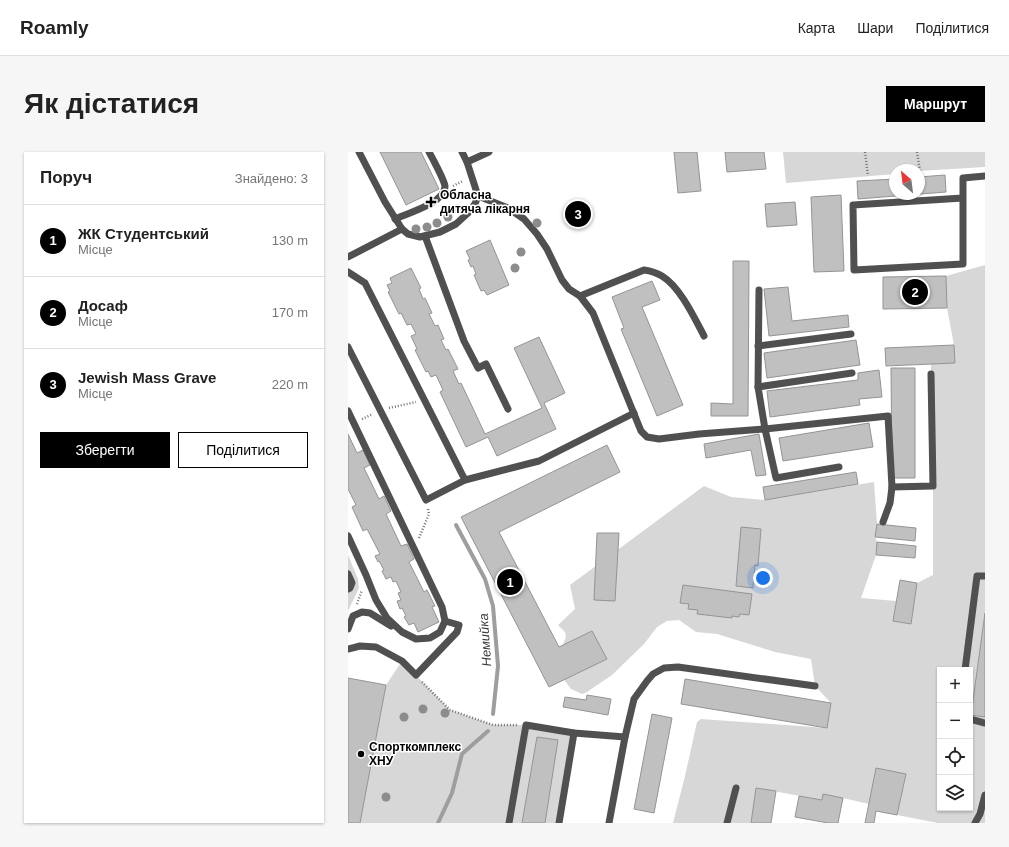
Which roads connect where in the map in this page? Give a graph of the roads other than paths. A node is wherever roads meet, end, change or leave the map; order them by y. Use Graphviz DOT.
graph roads {
  1 [pos="359,152"];
  2 [pos="430,152"];
  3 [pos="462,152"];
  4 [pos="489,152"];
  5 [pos="467,162"];
  6 [pos="985,176"];
  7 [pos="478,196"];
  8 [pos="963,198"];
  9 [pos="396,219"];
  10 [pos="402,229"];
  11 [pos="425,236"];
  12 [pos="348,257"];
  13 [pos="348,272"];
  14 [pos="759,290"];
  15 [pos="580,296"];
  16 [pos="851,334"];
  17 [pos="704,336"];
  18 [pos="758,346"];
  19 [pos="348,347"];
  20 [pos="852,373"];
  21 [pos="931,374"];
  22 [pos="758,387"];
  23 [pos="508,409"];
  24 [pos="348,410"];
  25 [pos="634,414"];
  26 [pos="765,429"];
  27 [pos="840,467"];
  28 [pos="465,480"];
  29 [pos="892,487"];
  30 [pos="883,522"];
  31 [pos="348,536"];
  32 [pos="348,574"];
  33 [pos="985,576"];
  34 [pos="348,589"];
  35 [pos="445,621"];
  36 [pos="348,629"];
  37 [pos="402,632"];
  38 [pos="348,648"];
  39 [pos="965,667"];
  40 [pos="815,686"];
  41 [pos="973,720"];
  42 [pos="985,723"];
  43 [pos="574,733"];
  44 [pos="625,737"];
  45 [pos="736,788"];
  46 [pos="985,795"];
  47 [pos="509,823"];
  48 [pos="558,823"];
  49 [pos="610,823"];
  50 [pos="727,823"];
  51 [pos="975,823"];
  1 -- 9 [label="lane"];
  2 -- 9 [label="lane"];
  3 -- 5 [label="lane"];
  4 -- 5 [label="lane"];
  5 -- 7 [label="lane"];
  6 -- 8 [label="lane"];
  7 -- 11 [label="lane"];
  7 -- 15 [label="lane"];
  8 -- 8 [label="lane"];
  9 -- 10 [label="lane"];
  10 -- 11 [label="lane"];
  10 -- 12 [label="lane"];
  11 -- 23 [label="lane"];
  13 -- 28 [label="lane"];
  14 -- 18 [label="lane"];
  15 -- 17 [label="lane"];
  15 -- 25 [label="lane"];
  16 -- 18 [label="lane"];
  18 -- 22 [label="lane"];
  19 -- 28 [label="lane"];
  20 -- 22 [label="lane"];
  21 -- 29 [label="lane"];
  22 -- 26 [label="lane"];
  24 -- 35 [label="lane"];
  25 -- 26 [label="lane"];
  25 -- 28 [label="lane"];
  26 -- 27 [label="lane"];
  26 -- 29 [label="lane"];
  29 -- 30 [label="lane"];
  31 -- 37 [label="lane"];
  32 -- 34 [label="lane"];
  33 -- 39 [label="lane"];
  35 -- 37 [label="lane"];
  35 -- 38 [label="lane"];
  36 -- 37 [label="lane"];
  40 -- 44 [label="lane"];
  41 -- 42 [label="lane"];
  43 -- 44 [label="lane"];
  43 -- 47 [label="lane"];
  43 -- 48 [label="lane"];
  44 -- 49 [label="lane"];
  45 -- 50 [label="lane"];
  46 -- 51 [label="lane"];
}
